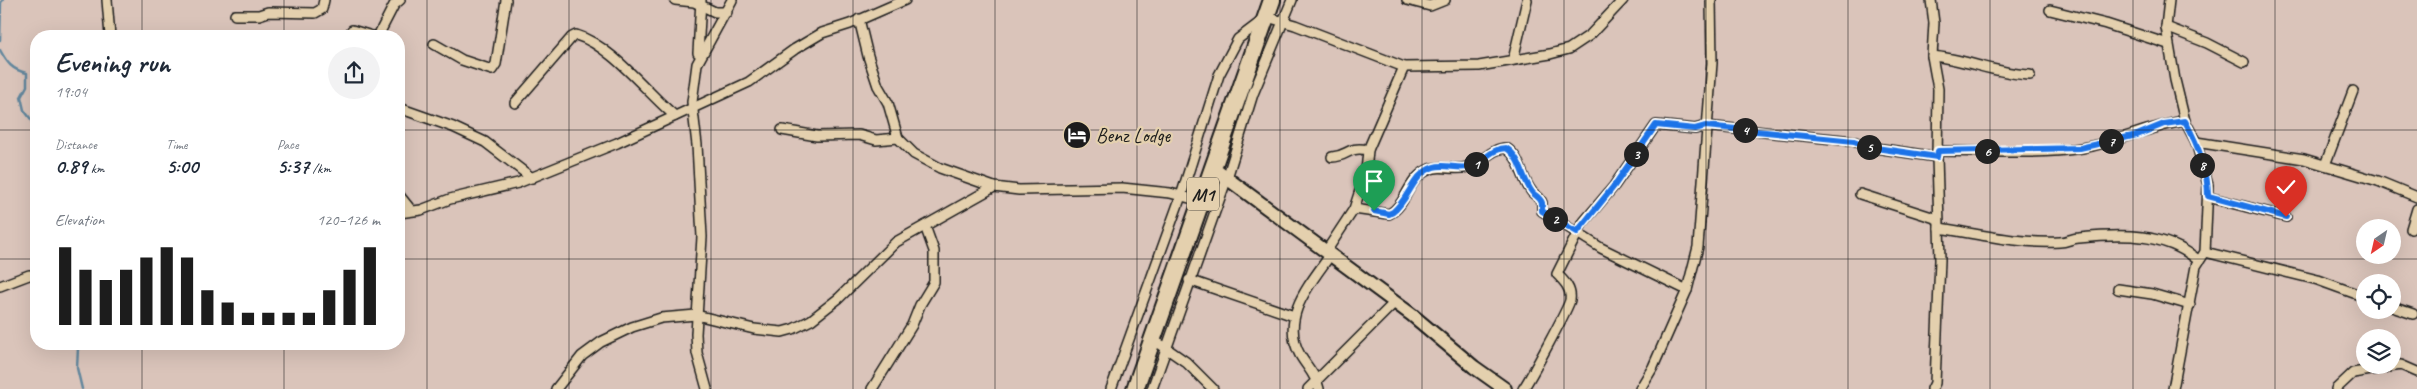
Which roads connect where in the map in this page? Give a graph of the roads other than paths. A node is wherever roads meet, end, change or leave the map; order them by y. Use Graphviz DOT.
graph roads {
  1 [pos="107,0"];
  2 [pos="324,0"];
  3 [pos="400,0"];
  4 [pos="506,0"];
  5 [pos="675,0"];
  6 [pos="732,0"];
  7 [pos="905,0"];
  8 [pos="1272,0"];
  9 [pos="1292,0"];
  10 [pos="1445,0"];
  11 [pos="1527,0"];
  12 [pos="1623,0"];
  13 [pos="1711,0"];
  14 [pos="1931,0"];
  15 [pos="2169,0"];
  16 [pos="1413,1"];
  17 [pos="702,2"];
  18 [pos="2050,10"];
  19 [pos="727,12"];
  20 [pos="235,16"];
  21 [pos="859,19"];
  22 [pos="1275,20"];
  23 [pos="2166,27"];
  24 [pos="110,30"];
  25 [pos="381,30"];
  26 [pos="434,44"];
  27 [pos="2168,44"];
  28 [pos="1932,56"];
  29 [pos="1513,60"];
  30 [pos="2244,62"];
  31 [pos="697,64"];
  32 [pos="1404,67"];
  33 [pos="2030,75"];
  34 [pos="2354,91"];
  35 [pos="515,102"];
  36 [pos="405,110"];
  37 [pos="692,110"];
  38 [pos="675,116"];
  39 [pos="2185,121"];
  40 [pos="1706,126"];
  41 [pos="782,130"];
  42 [pos="898,138"];
  43 [pos="2196,142"];
  44 [pos="1368,150"];
  45 [pos="1937,154"];
  46 [pos="1332,157"];
  47 [pos="2325,164"];
  48 [pos="1213,168"];
  49 [pos="532,178"];
  50 [pos="1227,178"];
  51 [pos="994,187"];
  52 [pos="1860,194"];
  53 [pos="1181,196"];
  54 [pos="2208,196"];
  55 [pos="2417,197"];
  56 [pos="1201,201"];
  57 [pos="405,202"];
  58 [pos="1354,209"];
  59 [pos="2417,209"];
  60 [pos="411,210"];
  61 [pos="405,212"];
  62 [pos="2286,217"];
  63 [pos="1938,224"];
  64 [pos="925,226"];
  65 [pos="2411,229"];
  66 [pos="1577,232"];
  67 [pos="1329,252"];
  68 [pos="2205,252"];
  69 [pos="2198,260"];
  70 [pos="30,275"];
  71 [pos="1190,280"];
  72 [pos="0,286"];
  73 [pos="2118,289"];
  74 [pos="1687,290"];
  75 [pos="2356,294"];
  76 [pos="1395,302"];
  77 [pos="2190,305"];
  78 [pos="2401,309"];
  79 [pos="2413,314"];
  80 [pos="696,315"];
  81 [pos="1294,316"];
  82 [pos="1159,343"];
  83 [pos="2417,372"];
  84 [pos="1318,385"];
  85 [pos="1141,387"];
  86 [pos="556,389"];
  87 [pos="707,389"];
  88 [pos="872,389"];
  89 [pos="1111,389"];
  90 [pos="1213,389"];
  91 [pos="1308,389"];
  92 [pos="1505,389"];
  93 [pos="1523,389"];
  94 [pos="1640,389"];
  95 [pos="1932,389"];
  96 [pos="2173,389"];
  97 [pos="2336,389"];
  1 -- 24 [label="street"];
  2 -- 20 [label="street"];
  3 -- 25 [label="street"];
  4 -- 26 [label="street"];
  5 -- 17 [label="street"];
  6 -- 19 [label="street"];
  7 -- 21 [label="street"];
  8 -- 22 [label="highway, M1"];
  9 -- 22 [label="street"];
  10 -- 16 [label="street"];
  11 -- 29 [label="street"];
  12 -- 29 [label="street"];
  13 -- 40 [label="street"];
  14 -- 28 [label="street"];
  15 -- 23 [label="street"];
  17 -- 19 [label="street"];
  17 -- 31 [label="street"];
  18 -- 27 [label="street"];
  19 -- 31 [label="street"];
  21 -- 37 [label="street"];
  21 -- 42 [label="street"];
  22 -- 32 [label="street"];
  22 -- 48 [label="highway, M1"];
  22 -- 50 [label="street"];
  22 -- 53 [label="street"];
  23 -- 27 [label="street"];
  23 -- 30 [label="street"];
  27 -- 39 [label="street"];
  28 -- 33 [label="street"];
  28 -- 45 [label="street"];
  29 -- 32 [label="street"];
  31 -- 37 [label="street"];
  32 -- 44 [label="street"];
  34 -- 47 [label="street"];
  35 -- 38 [label="street"];
  36 -- 49 [label="street"];
  37 -- 38 [label="street"];
  37 -- 80 [label="street"];
  38 -- 49 [label="street"];
  39 -- 43 [label="street"];
  39 -- 45 [label="street"];
  40 -- 45 [label="street"];
  40 -- 66 [label="street"];
  40 -- 74 [label="street"];
  41 -- 42 [label="street"];
  42 -- 51 [label="street"];
  43 -- 47 [label="street"];
  43 -- 54 [label="street"];
  44 -- 46 [label="street"];
  44 -- 58 [label="street"];
  45 -- 63 [label="street"];
  47 -- 55 [label="street"];
  48 -- 50 [label="street"];
  48 -- 56 [label="highway, M1"];
  49 -- 60 [label="street"];
  50 -- 67 [label="street"];
  50 -- 71 [label="street"];
  51 -- 53 [label="street"];
  51 -- 64 [label="street"];
  52 -- 63 [label="street"];
  53 -- 56 [label="street"];
  53 -- 89 [label="street"];
  54 -- 62 [label="street"];
  54 -- 68 [label="street"];
  56 -- 82 [label="highway, M1"];
  57 -- 60 [label="street"];
  58 -- 66 [label="street"];
  58 -- 67 [label="street"];
  59 -- 65 [label="street"];
  60 -- 61 [label="street"];
  63 -- 69 [label="street"];
  63 -- 95 [label="street"];
  64 -- 80 [label="street"];
  64 -- 88 [label="street"];
  66 -- 74 [label="street"];
  66 -- 93 [label="street"];
  67 -- 76 [label="street"];
  67 -- 81 [label="street"];
  68 -- 69 [label="street"];
  68 -- 75 [label="street"];
  69 -- 77 [label="street"];
  70 -- 72 [label="street"];
  71 -- 81 [label="street"];
  71 -- 82 [label="street"];
  73 -- 77 [label="street"];
  74 -- 94 [label="street"];
  76 -- 84 [label="street"];
  76 -- 92 [label="street"];
  77 -- 96 [label="street"];
  78 -- 79 [label="street"];
  80 -- 86 [label="street"];
  80 -- 87 [label="street"];
  81 -- 84 [label="street"];
  82 -- 85 [label="highway, M1"];
  82 -- 90 [label="street"];
  83 -- 97 [label="street"];
  84 -- 91 [label="street"];
}
